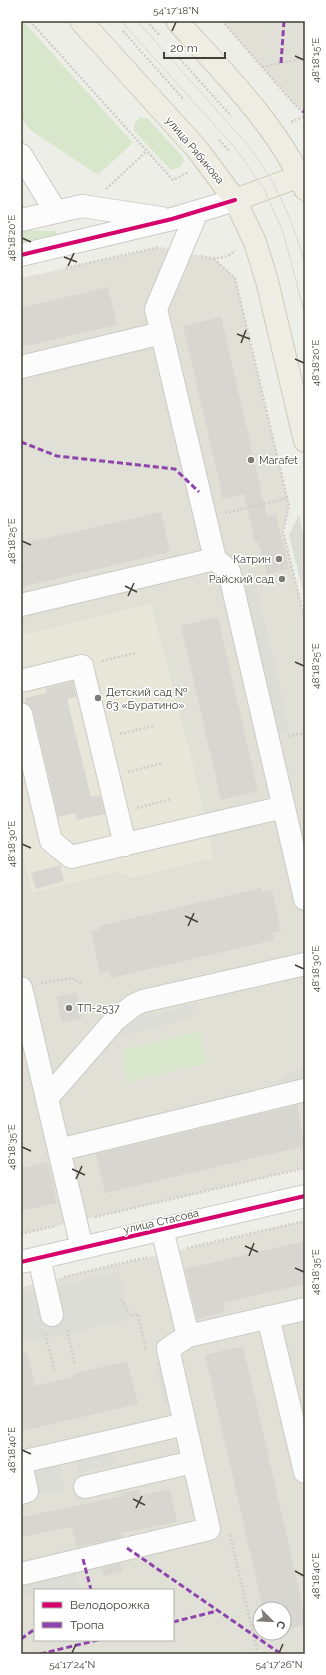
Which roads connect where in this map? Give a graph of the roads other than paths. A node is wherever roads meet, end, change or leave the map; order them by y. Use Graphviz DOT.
graph roads {
  1 [pos="81,21"];
  2 [pos="177,21"];
  3 [pos="21,156"];
  4 [pos="303,180"];
  5 [pos="235,200"];
  6 [pos="56,212"];
  7 [pos="197,212"];
  8 [pos="21,220"];
  9 [pos="172,220"];
  10 [pos="21,255"];
  11 [pos="162,333"];
  12 [pos="21,367"];
  13 [pos="305,441"];
  14 [pos="215,559"];
  15 [pos="21,605"];
  16 [pos="21,681"];
  17 [pos="21,714"];
  18 [pos="26,757"];
  19 [pos="284,807"];
  20 [pos="298,834"];
  21 [pos="125,845"];
  22 [pos="305,899"];
  23 [pos="305,964"];
  24 [pos="28,986"];
  25 [pos="305,1090"];
  26 [pos="47,1098"];
  27 [pos="59,1150"];
  28 [pos="305,1196"];
  29 [pos="162,1229"];
  30 [pos="82,1248"];
  31 [pos="30,1260"];
  32 [pos="305,1309"];
  33 [pos="268,1317"];
  34 [pos="54,1324"];
  35 [pos="188,1336"];
  36 [pos="185,1424"];
  37 [pos="21,1462"];
  38 [pos="193,1462"];
  39 [pos="21,1466"];
  40 [pos="305,1472"];
  41 [pos="85,1487"];
  42 [pos="21,1493"];
  43 [pos="21,1574"];
  1 -- 5 [label="main road, улица Рябикова"];
  2 -- 4 [label="main road"];
  3 -- 6 [label="street"];
  4 -- 5 [label="main road"];
  5 -- 7 [label="street"];
  5 -- 13 [label="main road, улица Рябикова"];
  6 -- 8 [label="street"];
  6 -- 9 [label="street"];
  7 -- 9 [label="street"];
  7 -- 11 [label="street"];
  9 -- 10 [label="street"];
  11 -- 12 [label="street"];
  11 -- 14 [label="street"];
  14 -- 15 [label="street"];
  14 -- 19 [label="street"];
  16 -- 21 [label="street"];
  17 -- 18 [label="street"];
  18 -- 21 [label="street"];
  19 -- 20 [label="street"];
  19 -- 21 [label="street"];
  20 -- 22 [label="street"];
  23 -- 26 [label="street"];
  24 -- 26 [label="street"];
  25 -- 27 [label="street"];
  26 -- 27 [label="street"];
  27 -- 30 [label="street"];
  28 -- 29 [label="street, улица Стасова"];
  29 -- 30 [label="street, улица Стасова"];
  29 -- 35 [label="street"];
  30 -- 31 [label="street, улица Стасова"];
  31 -- 34 [label="street"];
  32 -- 33 [label="street"];
  33 -- 35 [label="street"];
  33 -- 40 [label="street"];
  35 -- 36 [label="street"];
  36 -- 37 [label="street"];
  36 -- 38 [label="street"];
  38 -- 41 [label="street"];
  38 -- 43 [label="street"];
  39 -- 42 [label="street"];
}
